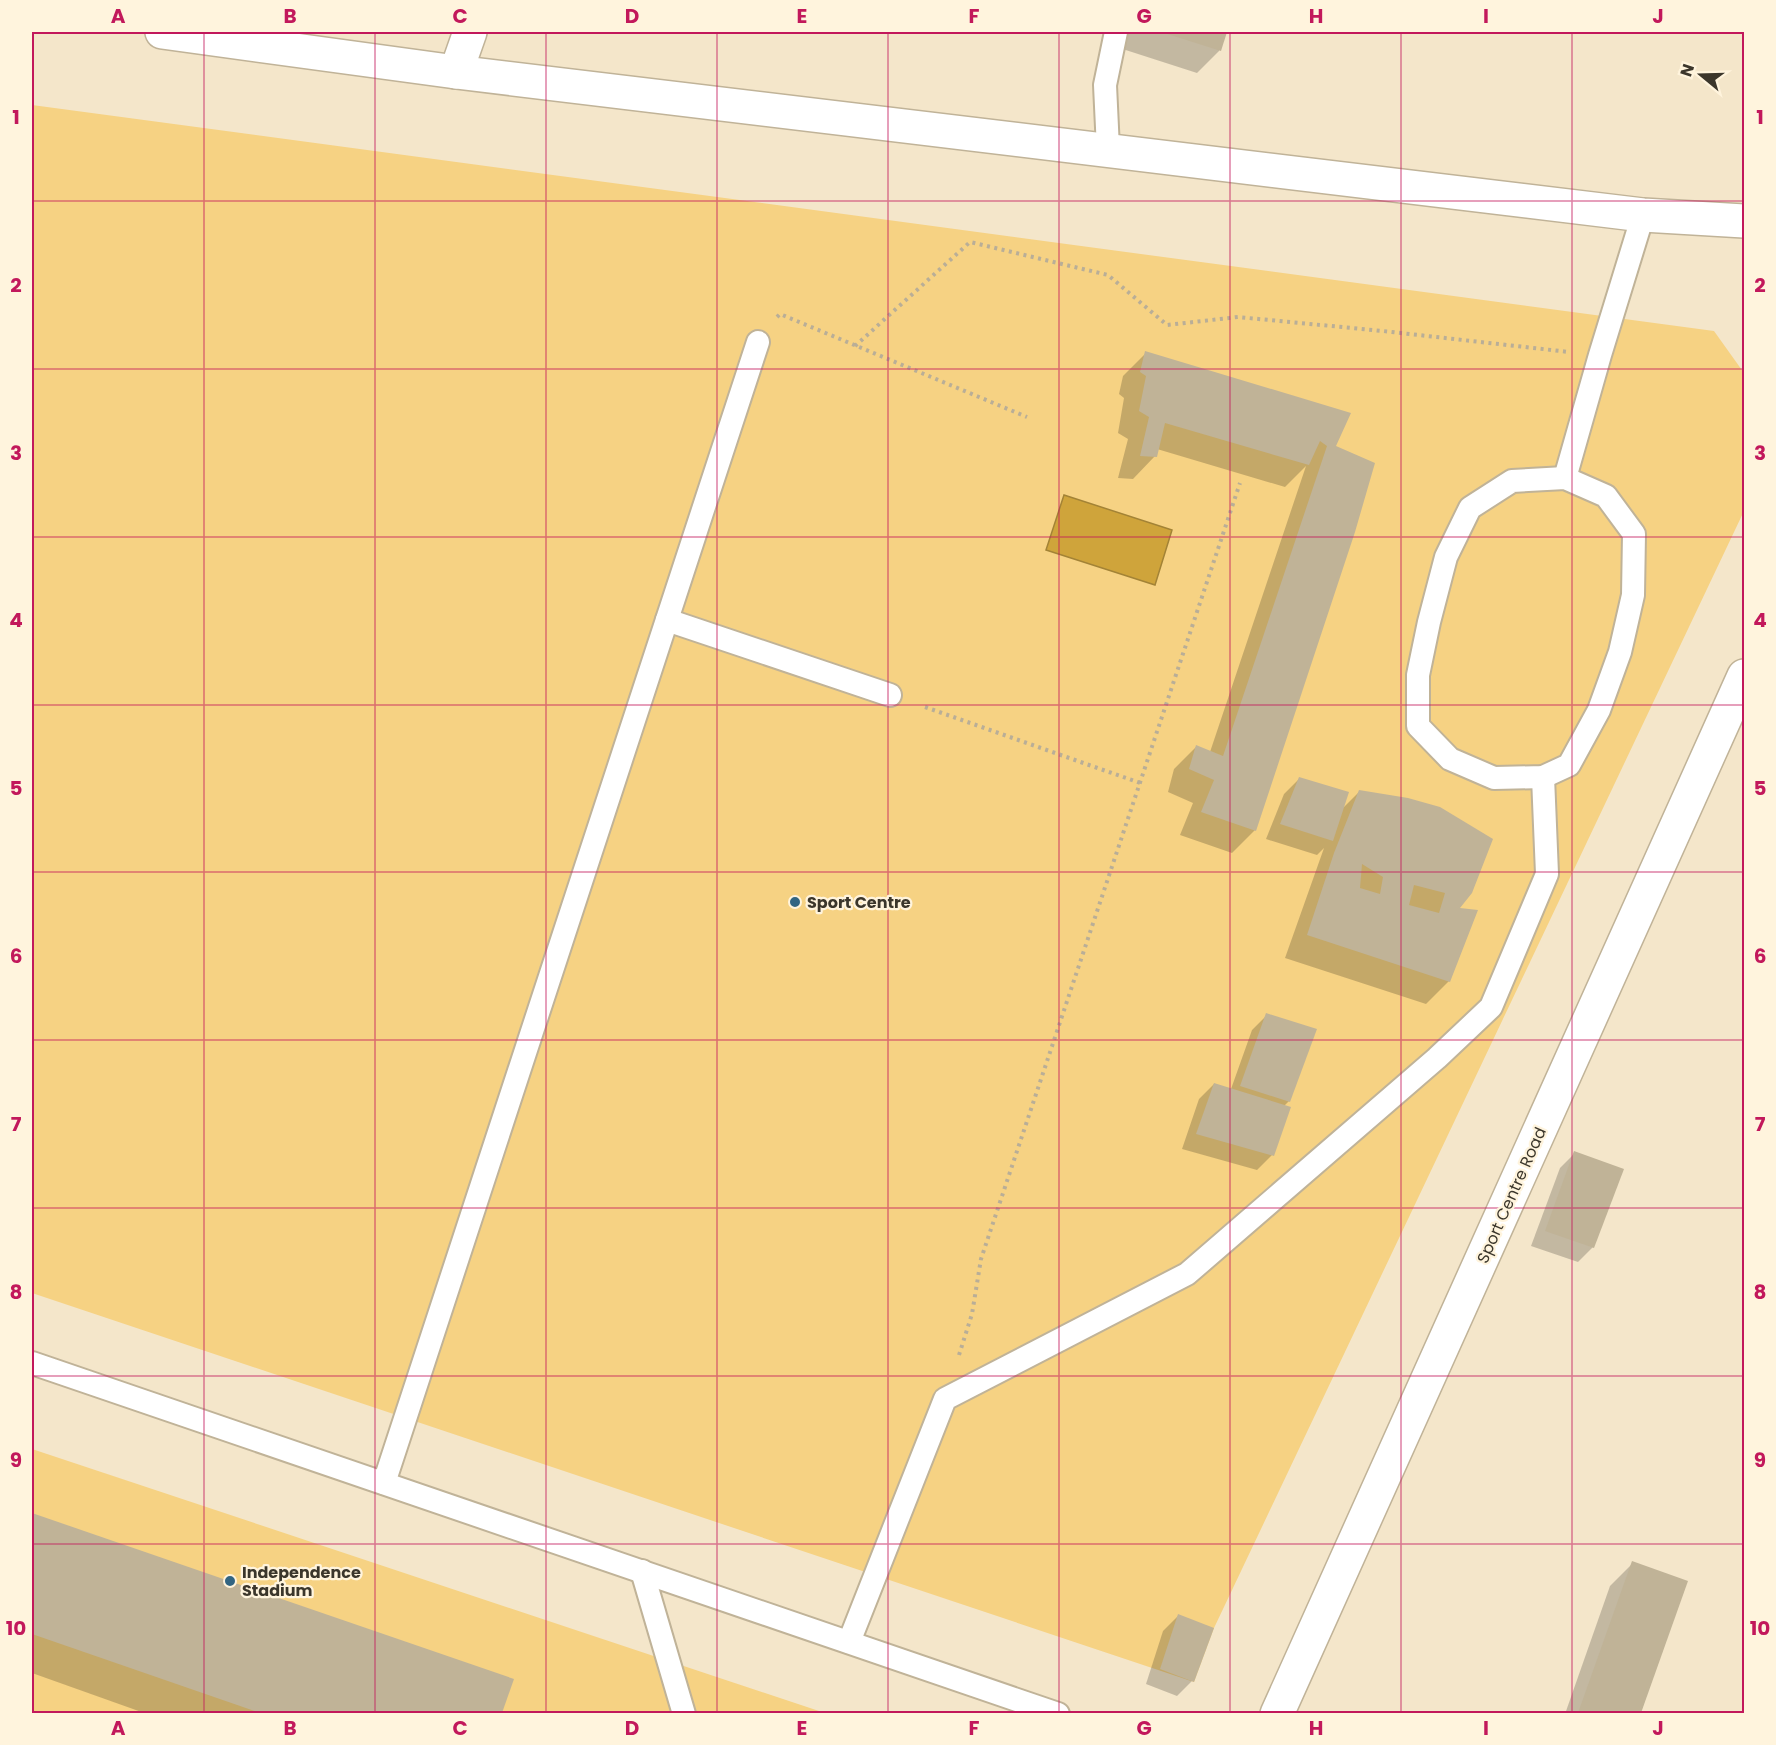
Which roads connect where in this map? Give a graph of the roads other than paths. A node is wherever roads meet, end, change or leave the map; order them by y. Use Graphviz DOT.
graph roads {
  1 [pos="162,32"];
  2 [pos="470,32"];
  3 [pos="1116,32"];
  4 [pos="456,72"];
  5 [pos="1108,149"];
  6 [pos="1643,215"];
  7 [pos="1744,221"];
  8 [pos="758,342"];
  9 [pos="1565,478"];
  10 [pos="667,620"];
  11 [pos="1744,676"];
  12 [pos="890,695"];
  13 [pos="1542,777"];
  14 [pos="32,1362"];
  15 [pos="384,1483"];
  16 [pos="642,1571"];
  17 [pos="849,1642"];
  18 [pos="684,1713"];
  19 [pos="1058,1713"];
  20 [pos="1277,1713"];
  1 -- 4 [label="street"];
  2 -- 4 [label="street"];
  3 -- 5 [label="lane"];
  4 -- 5 [label="street"];
  5 -- 6 [label="street"];
  6 -- 7 [label="street"];
  6 -- 9 [label="lane"];
  8 -- 10 [label="lane"];
  9 -- 13 [label="lane"];
  9 -- 13 [label="lane"];
  10 -- 12 [label="lane"];
  10 -- 15 [label="lane"];
  11 -- 20 [label="street, Sport Centre Road"];
  13 -- 17 [label="lane"];
  14 -- 15 [label="lane"];
  15 -- 16 [label="lane"];
  16 -- 17 [label="lane"];
  16 -- 18 [label="lane"];
  17 -- 19 [label="lane"];
}
